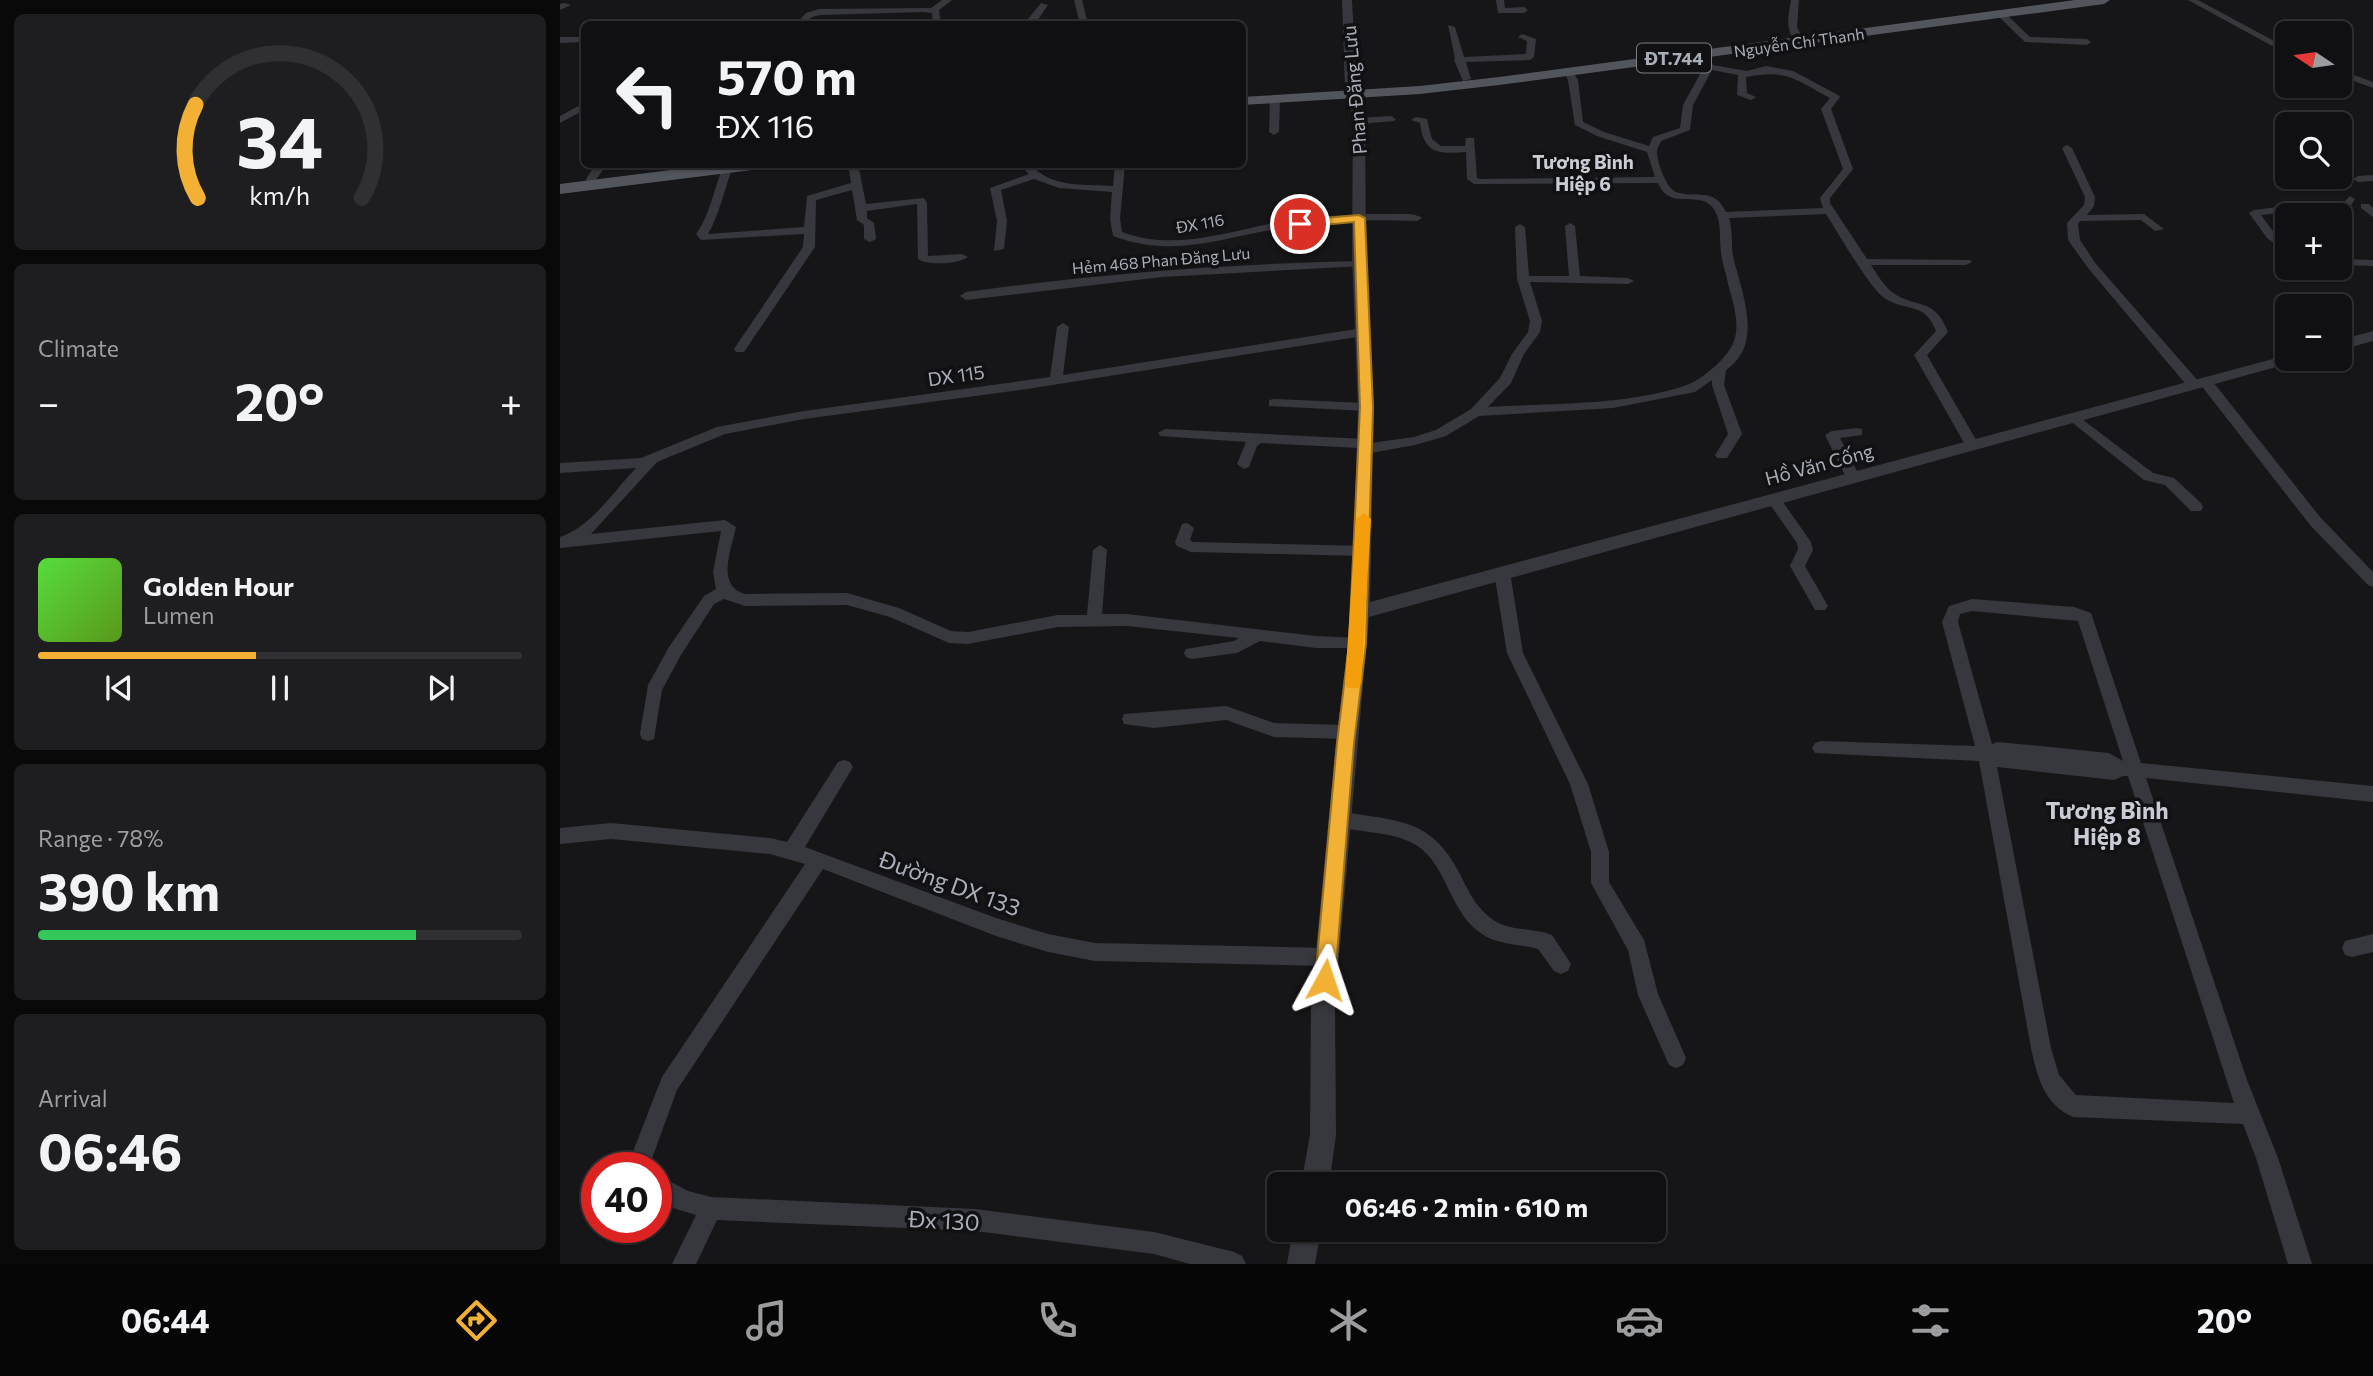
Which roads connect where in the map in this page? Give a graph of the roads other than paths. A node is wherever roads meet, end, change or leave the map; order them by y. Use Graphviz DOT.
graph roads {
  1 [pos="864,0"];
  2 [pos="948,0"];
  3 [pos="1078,0"];
  4 [pos="1347,0"];
  5 [pos="1500,0"];
  6 [pos="1795,0"];
  7 [pos="2064,0"];
  8 [pos="2105,0"];
  9 [pos="2192,0"];
  10 [pos="1044,5"];
  11 [pos="933,10"];
  12 [pos="1524,10"];
  13 [pos="859,11"];
  14 [pos="2001,14"];
  15 [pos="803,21"];
  16 [pos="937,21"];
  17 [pos="1032,21"];
  18 [pos="1083,21"];
  19 [pos="1451,27"];
  20 [pos="1522,37"];
  21 [pos="1797,39"];
  22 [pos="560,40"];
  23 [pos="581,40"];
  24 [pos="2087,42"];
  25 [pos="2275,45"];
  26 [pos="1458,60"];
  27 [pos="1706,60"];
  28 [pos="1567,69"];
  29 [pos="1743,74"];
  30 [pos="2352,77"];
  31 [pos="1465,79"];
  32 [pos="2373,85"];
  33 [pos="1353,91"];
  34 [pos="1246,93"];
  35 [pos="1751,97"];
  36 [pos="1275,98"];
  37 [pos="1246,101"];
  38 [pos="581,108"];
  39 [pos="1391,119"];
  40 [pos="560,120"];
  41 [pos="1416,120"];
  42 [pos="1359,121"];
  43 [pos="1274,132"];
  44 [pos="2067,148"];
  45 [pos="1652,150"];
  46 [pos="599,168"];
  47 [pos="684,168"];
  48 [pos="734,168"];
  49 [pos="854,168"];
  50 [pos="1120,168"];
  51 [pos="727,169"];
  52 [pos="1033,170"];
  53 [pos="2373,177"];
  54 [pos="2358,179"];
  55 [pos="1660,180"];
  56 [pos="560,182"];
  57 [pos="588,183"];
  58 [pos="857,185"];
  59 [pos="560,189"];
  60 [pos="1117,189"];
  61 [pos="2350,199"];
  62 [pos="2348,203"];
  63 [pos="861,207"];
  64 [pos="2275,210"];
  65 [pos="1829,211"];
  66 [pos="1722,215"];
  67 [pos="1359,218"];
  68 [pos="1417,218"];
  69 [pos="2076,218"];
  70 [pos="1570,226"];
  71 [pos="1520,227"];
  72 [pos="2160,229"];
  73 [pos="811,230"];
  74 [pos="870,239"];
  75 [pos="2275,240"];
  76 [pos="998,249"];
  77 [pos="962,257"];
  78 [pos="1866,262"];
  79 [pos="1966,262"];
  80 [pos="2352,262"];
  81 [pos="2373,263"];
  82 [pos="1359,264"];
  83 [pos="1523,279"];
  84 [pos="1575,279"];
  85 [pos="1628,281"];
  86 [pos="965,296"];
  87 [pos="1063,327"];
  88 [pos="1363,332"];
  89 [pos="2373,336"];
  90 [pos="2352,342"];
  91 [pos="740,349"];
  92 [pos="2275,363"];
  93 [pos="1720,369"];
  94 [pos="1056,380"];
  95 [pos="2199,383"];
  96 [pos="1274,403"];
  97 [pos="1366,407"];
  98 [pos="1476,412"];
  99 [pos="2074,417"];
  100 [pos="1857,432"];
  101 [pos="1165,433"];
  102 [pos="1257,439"];
  103 [pos="1972,445"];
  104 [pos="1365,447"];
  105 [pos="1722,455"];
  106 [pos="656,457"];
  107 [pos="1244,464"];
  108 [pos="560,468"];
  109 [pos="1853,477"];
  110 [pos="1773,499"];
  111 [pos="2196,507"];
  112 [pos="1187,528"];
  113 [pos="566,542"];
  114 [pos="1100,550"];
  115 [pos="1363,551"];
  116 [pos="1502,572"];
  117 [pos="2373,581"];
  118 [pos="726,591"];
  119 [pos="1820,606"];
  120 [pos="1360,612"];
  121 [pos="1094,621"];
  122 [pos="1258,634"];
  123 [pos="1357,644"];
  124 [pos="1192,653"];
  125 [pos="1130,719"];
  126 [pos="1347,732"];
  127 [pos="648,734"];
  128 [pos="1821,748"];
  129 [pos="1989,755"];
  130 [pos="844,766"];
  131 [pos="2127,769"];
  132 [pos="2373,794"];
  133 [pos="1339,819"];
  134 [pos="560,836"];
  135 [pos="792,851"];
  136 [pos="819,859"];
  137 [pos="2373,943"];
  138 [pos="2352,948"];
  139 [pos="1327,957"];
  140 [pos="1561,964"];
  141 [pos="1676,1058"];
  142 [pos="2250,1114"];
  143 [pos="644,1152"];
  144 [pos="1317,1172"];
  145 [pos="672,1194"];
  146 [pos="711,1208"];
  147 [pos="1305,1242"];
  148 [pos="684,1264"];
  149 [pos="1234,1264"];
  150 [pos="1301,1264"];
  151 [pos="2300,1264"];
  1 -- 13 [label="street"];
  2 -- 11 [label="street"];
  3 -- 18 [label="street"];
  4 -- 33 [label="street, Phan Đăng Lưu"];
  5 -- 12 [label="street"];
  6 -- 21 [label="street"];
  7 -- 21 [label="main road, Nguyễn Chí Thanh / ĐT.744"];
  8 -- 14 [label="main road, Nguyễn Chí Thanh / ĐT.744"];
  9 -- 25 [label="street"];
  10 -- 17 [label="street"];
  11 -- 13 [label="street"];
  11 -- 16 [label="street"];
  13 -- 15 [label="street"];
  14 -- 21 [label="main road, Nguyễn Chí Thanh / ĐT.744"];
  14 -- 24 [label="street"];
  19 -- 26 [label="street"];
  20 -- 26 [label="street"];
  21 -- 27 [label="main road, Nguyễn Chí Thanh / ĐT.744"];
  21 -- 28 [label="main road, Nguyễn Chí Thanh / ĐT.744"];
  22 -- 23 [label="street"];
  26 -- 31 [label="street"];
  27 -- 28 [label="main road, Nguyễn Chí Thanh / ĐT.744"];
  27 -- 29 [label="street"];
  27 -- 45 [label="street"];
  28 -- 31 [label="main road, Nguyễn Chí Thanh / ĐT.744"];
  28 -- 33 [label="main road, Nguyễn Chí Thanh / ĐT.744"];
  28 -- 45 [label="street"];
  29 -- 35 [label="street"];
  29 -- 65 [label="street"];
  30 -- 32 [label="street"];
  31 -- 33 [label="main road, Nguyễn Chí Thanh / ĐT.744"];
  33 -- 34 [label="main road, Nguyễn Chí Thanh / ĐT.744"];
  33 -- 36 [label="main road, Nguyễn Chí Thanh / ĐT.744"];
  33 -- 42 [label="street, Phan Đăng Lưu"];
  36 -- 37 [label="main road, Nguyễn Chí Thanh / ĐT.744"];
  36 -- 43 [label="street"];
  38 -- 40 [label="street"];
  39 -- 42 [label="street"];
  41 -- 55 [label="street"];
  42 -- 67 [label="street, Phan Đăng Lưu"];
  44 -- 69 [label="street"];
  45 -- 55 [label="street"];
  46 -- 57 [label="street"];
  47 -- 57 [label="main road"];
  48 -- 51 [label="main road"];
  49 -- 58 [label="street"];
  50 -- 60 [label="street, ĐX 116"];
  51 -- 57 [label="main road"];
  51 -- 73 [label="street"];
  52 -- 60 [label="street"];
  52 -- 76 [label="street"];
  53 -- 54 [label="street"];
  55 -- 66 [label="street"];
  56 -- 57 [label="main road"];
  57 -- 59 [label="main road"];
  58 -- 63 [label="street"];
  58 -- 73 [label="street"];
  60 -- 67 [label="street, ĐX 116"];
  61 -- 62 [label="street"];
  63 -- 74 [label="street"];
  63 -- 77 [label="street"];
  64 -- 75 [label="street"];
  65 -- 66 [label="street"];
  65 -- 78 [label="street"];
  66 -- 93 [label="street"];
  67 -- 68 [label="street"];
  67 -- 82 [label="street, Phan Đăng Lưu"];
  69 -- 72 [label="street"];
  69 -- 95 [label="street"];
  70 -- 84 [label="street"];
  71 -- 83 [label="street"];
  73 -- 91 [label="street"];
  78 -- 79 [label="street"];
  78 -- 103 [label="street"];
  80 -- 81 [label="street"];
  82 -- 86 [label="street, Hẻm 468 Phan Đăng Lưu"];
  82 -- 88 [label="street, Phan Đăng Lưu"];
  83 -- 84 [label="street"];
  83 -- 98 [label="street"];
  84 -- 85 [label="street"];
  87 -- 94 [label="street"];
  88 -- 94 [label="street, DX 115"];
  88 -- 97 [label="street, Phan Đăng Lưu"];
  89 -- 90 [label="street"];
  92 -- 95 [label="street, Hồ Văn Cống"];
  93 -- 98 [label="street"];
  93 -- 105 [label="street"];
  94 -- 106 [label="street, DX 115"];
  95 -- 99 [label="street, Hồ Văn Cống"];
  95 -- 117 [label="street"];
  96 -- 97 [label="street"];
  97 -- 104 [label="street, Phan Đăng Lưu"];
  98 -- 104 [label="street"];
  99 -- 103 [label="street, Hồ Văn Cống"];
  99 -- 111 [label="street"];
  100 -- 109 [label="street"];
  101 -- 102 [label="street"];
  102 -- 104 [label="street"];
  102 -- 107 [label="street"];
  103 -- 109 [label="street, Hồ Văn Cống"];
  104 -- 115 [label="street, Phan Đăng Lưu"];
  106 -- 108 [label="street, DX 115"];
  106 -- 113 [label="street"];
  109 -- 110 [label="street, Hồ Văn Cống"];
  110 -- 116 [label="street, Hồ Văn Cống"];
  110 -- 119 [label="street"];
  112 -- 115 [label="street"];
  113 -- 118 [label="street"];
  114 -- 121 [label="street"];
  115 -- 120 [label="street, Phan Đăng Lưu"];
  116 -- 120 [label="street, Hồ Văn Cống"];
  116 -- 141 [label="street"];
  118 -- 121 [label="street"];
  118 -- 127 [label="street"];
  120 -- 123 [label="street, Phan Đăng Lưu"];
  121 -- 122 [label="street"];
  122 -- 123 [label="street"];
  122 -- 124 [label="street"];
  123 -- 126 [label="street, Phan Đăng Lưu"];
  125 -- 126 [label="street"];
  126 -- 133 [label="street, Phan Đăng Lưu"];
  128 -- 129 [label="street"];
  129 -- 131 [label="street"];
  129 -- 131 [label="street"];
  129 -- 142 [label="street"];
  130 -- 135 [label="street"];
  131 -- 132 [label="street"];
  131 -- 142 [label="street"];
  133 -- 139 [label="street, Phan Đăng Lưu"];
  133 -- 140 [label="street"];
  134 -- 135 [label="street, Đường DX 133"];
  135 -- 136 [label="street, Đường DX 133"];
  136 -- 139 [label="street, Đường DX 133"];
  136 -- 143 [label="street"];
  137 -- 138 [label="street"];
  139 -- 144 [label="street, Phan Đăng Lưu"];
  142 -- 151 [label="street"];
  145 -- 146 [label="street, Đx 130"];
  146 -- 148 [label="street"];
  146 -- 149 [label="street, Đx 130"];
  147 -- 150 [label="street"];
}
